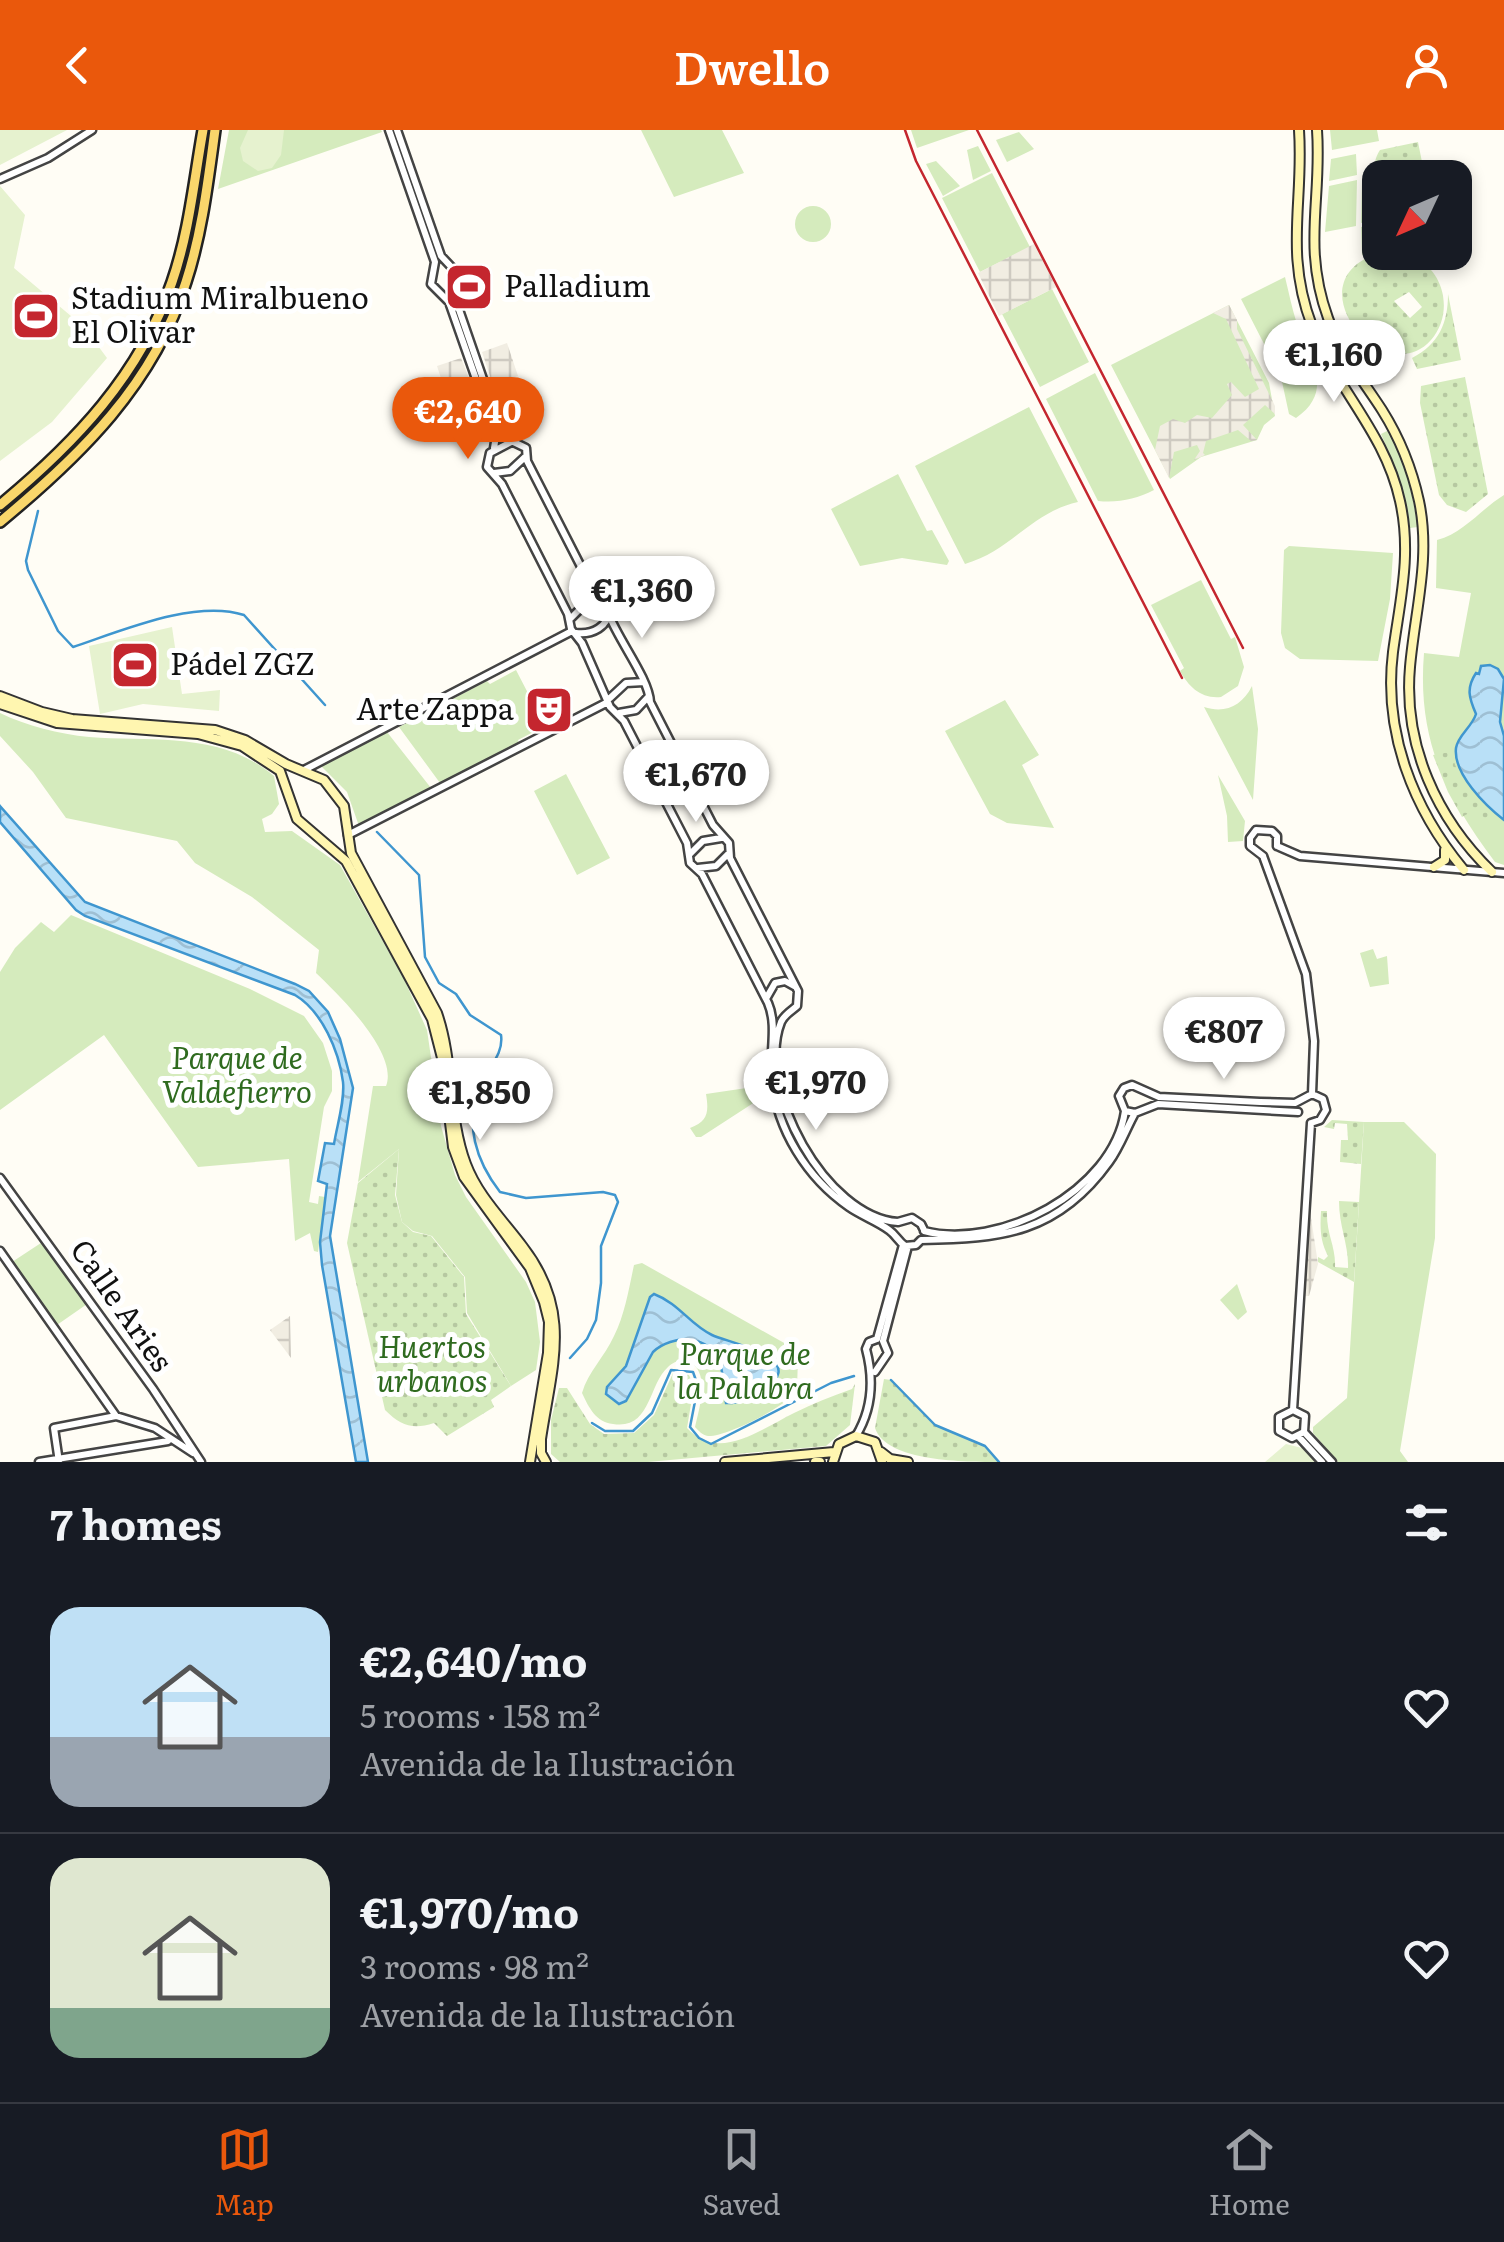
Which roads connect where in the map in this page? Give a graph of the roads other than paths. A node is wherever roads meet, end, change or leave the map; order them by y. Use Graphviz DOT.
graph roads {
  1 [pos="92,130"];
  2 [pos="201,130"];
  3 [pos="393,130"];
  4 [pos="1298,130"];
  5 [pos="1317,130"];
  6 [pos="216,134"];
  7 [pos="0,179"];
  8 [pos="446,264"];
  9 [pos="434,269"];
  10 [pos="455,289"];
  11 [pos="443,293"];
  12 [pos="512,441"];
  13 [pos="494,449"];
  14 [pos="526,456"];
  15 [pos="492,472"];
  16 [pos="0,505"];
  17 [pos="0,522"];
  18 [pos="601,603"];
  19 [pos="609,615"];
  20 [pos="570,619"];
  21 [pos="574,632"];
  22 [pos="644,682"];
  23 [pos="0,696"];
  24 [pos="649,696"];
  25 [pos="609,700"];
  26 [pos="0,704"];
  27 [pos="618,713"];
  28 [pos="304,770"];
  29 [pos="286,785"];
  30 [pos="347,836"];
  31 [pos="722,838"];
  32 [pos="1441,841"];
  33 [pos="328,844"];
  34 [pos="1277,846"];
  35 [pos="728,853"];
  36 [pos="690,854"];
  37 [pos="1473,854"];
  38 [pos="1263,856"];
  39 [pos="1461,866"];
  40 [pos="698,868"];
  41 [pos="1434,868"];
  42 [pos="1474,871"];
  43 [pos="1492,872"];
  44 [pos="1504,873"];
  45 [pos="795,986"];
  46 [pos="768,1004"];
  47 [pos="789,1013"];
  48 [pos="1147,1094"];
  49 [pos="1312,1094"];
  50 [pos="1299,1102"];
  51 [pos="1146,1107"];
  52 [pos="1125,1111"];
  53 [pos="1298,1112"];
  54 [pos="1135,1113"];
  55 [pos="1311,1123"];
  56 [pos="0,1178"];
  57 [pos="898,1222"];
  58 [pos="924,1231"];
  59 [pos="895,1235"];
  60 [pos="922,1240"];
  61 [pos="905,1246"];
  62 [pos="0,1251"];
  63 [pos="880,1340"];
  64 [pos="870,1360"];
  65 [pos="881,1362"];
  66 [pos="873,1376"];
  67 [pos="1293,1410"];
  68 [pos="116,1416"];
  69 [pos="864,1422"];
  70 [pos="1302,1434"];
  71 [pos="856,1436"];
  72 [pos="868,1438"];
  73 [pos="171,1440"];
  74 [pos="187,1445"];
  75 [pos="834,1457"];
  76 [pos="881,1457"];
  77 [pos="58,1460"];
  78 [pos="39,1462"];
  79 [pos="201,1462"];
  80 [pos="530,1462"];
  81 [pos="546,1462"];
  82 [pos="724,1462"];
  83 [pos="908,1462"];
  84 [pos="1322,1462"];
  85 [pos="1332,1462"];
  1 -- 7 [label="street"];
  2 -- 16 [label="main road"];
  3 -- 8 [label="street"];
  3 -- 9 [label="street"];
  4 -- 32 [label="main road"];
  5 -- 37 [label="main road"];
  6 -- 17 [label="main road"];
  8 -- 9 [label="street"];
  8 -- 10 [label="street"];
  9 -- 11 [label="street"];
  10 -- 11 [label="street"];
  10 -- 12 [label="street"];
  11 -- 13 [label="street"];
  12 -- 13 [label="street"];
  12 -- 14 [label="street"];
  13 -- 15 [label="street"];
  14 -- 15 [label="street"];
  14 -- 18 [label="street"];
  15 -- 20 [label="street"];
  18 -- 19 [label="street"];
  18 -- 20 [label="street"];
  19 -- 21 [label="street"];
  19 -- 22 [label="street"];
  20 -- 21 [label="street"];
  21 -- 25 [label="street"];
  21 -- 28 [label="street"];
  22 -- 24 [label="street"];
  22 -- 25 [label="street"];
  23 -- 28 [label="main road"];
  24 -- 27 [label="street"];
  24 -- 31 [label="street"];
  25 -- 27 [label="street"];
  25 -- 30 [label="street"];
  26 -- 29 [label="main road"];
  27 -- 36 [label="street"];
  28 -- 29 [label="main road"];
  28 -- 30 [label="main road"];
  29 -- 33 [label="main road"];
  30 -- 33 [label="main road"];
  30 -- 81 [label="main road"];
  31 -- 35 [label="street"];
  31 -- 36 [label="street"];
  32 -- 39 [label="main road"];
  32 -- 41 [label="main road"];
  33 -- 80 [label="main road"];
  34 -- 38 [label="street"];
  34 -- 38 [label="street"];
  34 -- 41 [label="street"];
  35 -- 40 [label="street"];
  35 -- 45 [label="street"];
  36 -- 40 [label="street"];
  37 -- 39 [label="main road"];
  37 -- 42 [label="main road"];
  37 -- 43 [label="main road"];
  38 -- 49 [label="street"];
  39 -- 41 [label="street"];
  39 -- 42 [label="street"];
  40 -- 46 [label="street"];
  42 -- 43 [label="street"];
  43 -- 44 [label="street"];
  45 -- 46 [label="street"];
  45 -- 47 [label="street"];
  46 -- 47 [label="street"];
  46 -- 59 [label="street"];
  47 -- 57 [label="street"];
  48 -- 50 [label="street"];
  48 -- 51 [label="street"];
  48 -- 52 [label="street"];
  49 -- 50 [label="street"];
  49 -- 55 [label="street"];
  50 -- 53 [label="street"];
  51 -- 53 [label="street"];
  51 -- 54 [label="street"];
  52 -- 54 [label="street"];
  52 -- 58 [label="street"];
  53 -- 55 [label="street"];
  54 -- 60 [label="street"];
  55 -- 67 [label="street"];
  56 -- 74 [label="street, Calle Aries"];
  57 -- 58 [label="street"];
  57 -- 59 [label="street"];
  58 -- 60 [label="street"];
  59 -- 61 [label="street"];
  60 -- 61 [label="street"];
  61 -- 63 [label="street"];
  62 -- 68 [label="street"];
  63 -- 64 [label="street"];
  63 -- 65 [label="street"];
  64 -- 65 [label="street"];
  64 -- 66 [label="street"];
  65 -- 66 [label="street"];
  66 -- 69 [label="street"];
  67 -- 70 [label="street"];
  67 -- 70 [label="street"];
  68 -- 73 [label="street"];
  68 -- 77 [label="street"];
  69 -- 71 [label="street"];
  69 -- 72 [label="street"];
  70 -- 84 [label="street"];
  70 -- 85 [label="street"];
  71 -- 72 [label="main road"];
  71 -- 75 [label="main road"];
  72 -- 76 [label="main road"];
  73 -- 74 [label="street"];
  73 -- 77 [label="street"];
  74 -- 79 [label="street, Calle Aries"];
  75 -- 82 [label="main road"];
  76 -- 83 [label="main road"];
  77 -- 78 [label="street"];
}
